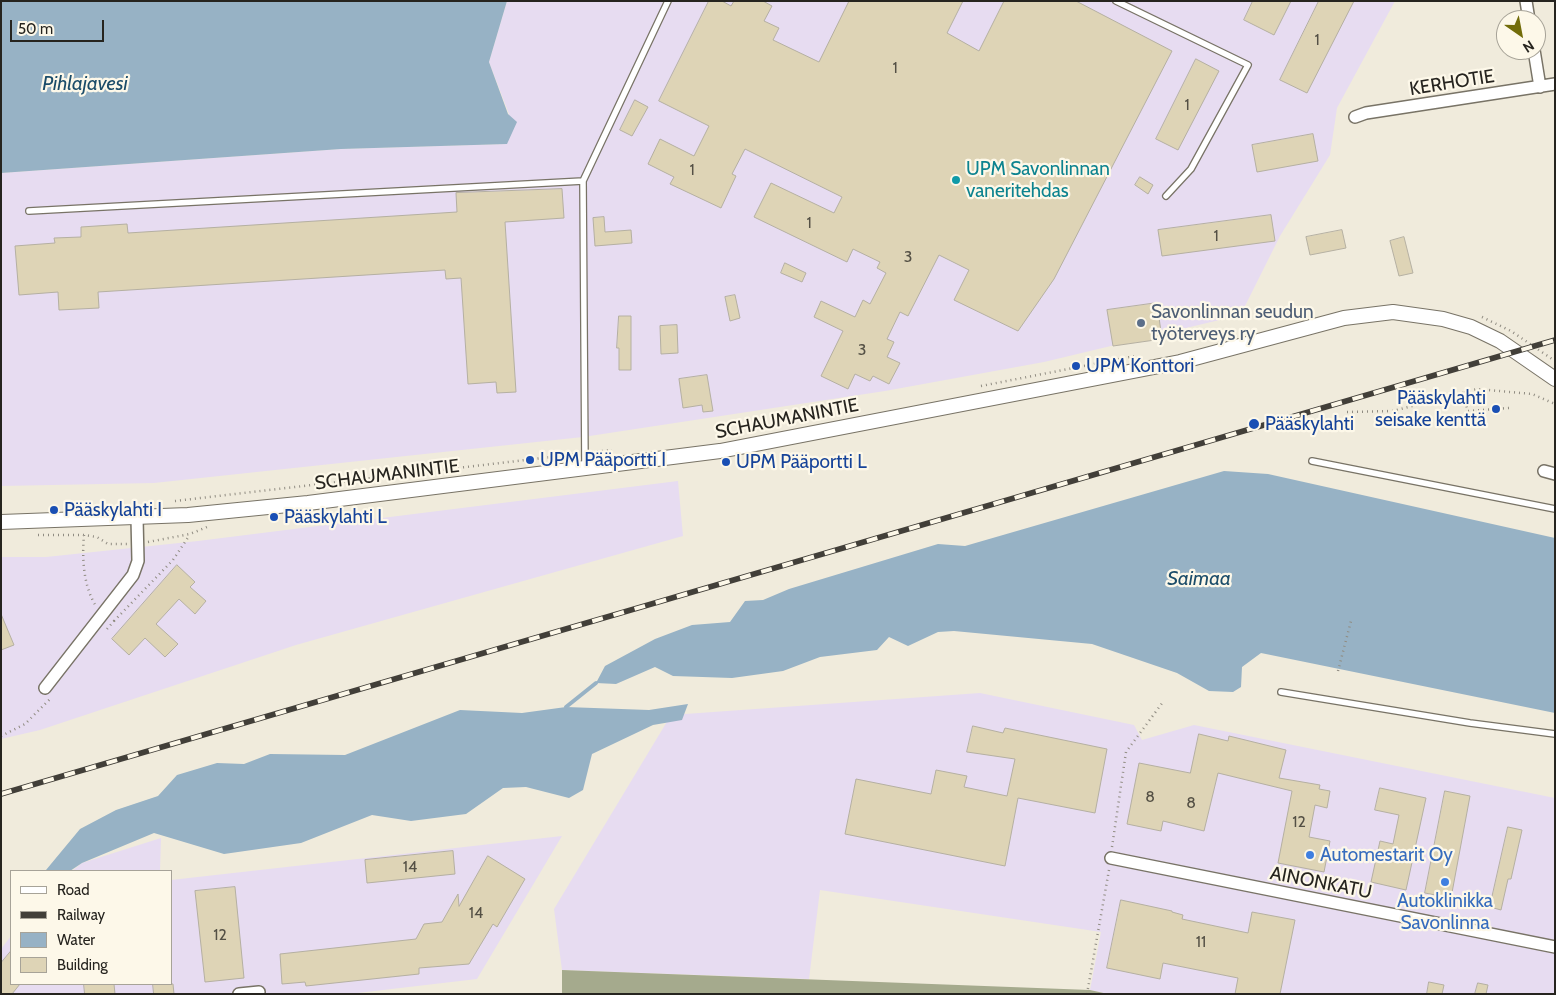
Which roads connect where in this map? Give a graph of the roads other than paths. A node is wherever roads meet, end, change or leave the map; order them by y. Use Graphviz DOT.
graph roads {
  1 [pos="668,1"];
  2 [pos="1116,1"];
  3 [pos="1536,60"];
  4 [pos="1555,84"];
  5 [pos="1540,87"];
  6 [pos="1355,118"];
  7 [pos="583,181"];
  8 [pos="1166,196"];
  9 [pos="29,211"];
  10 [pos="1555,379"];
  11 [pos="1312,461"];
  12 [pos="585,469"];
  13 [pos="1555,510"];
  14 [pos="136,518"];
  15 [pos="1,522"];
  16 [pos="45,688"];
  17 [pos="1280,692"];
  18 [pos="1555,734"];
  19 [pos="1110,858"];
  20 [pos="1555,947"];
  21 [pos="259,992"];
  22 [pos="239,994"];
  1 -- 7 [label="lane"];
  2 -- 8 [label="lane"];
  3 -- 5 [label="street"];
  4 -- 5 [label="street, KERHOTIE"];
  5 -- 6 [label="street, KERHOTIE"];
  7 -- 9 [label="lane"];
  7 -- 12 [label="lane"];
  10 -- 12 [label="street, SCHAUMANINTIE"];
  11 -- 13 [label="lane"];
  12 -- 14 [label="street, SCHAUMANINTIE"];
  14 -- 15 [label="street, SCHAUMANINTIE"];
  14 -- 16 [label="street"];
  17 -- 18 [label="lane"];
  19 -- 20 [label="street, AINONKATU"];
  21 -- 22 [label="street"];
}
